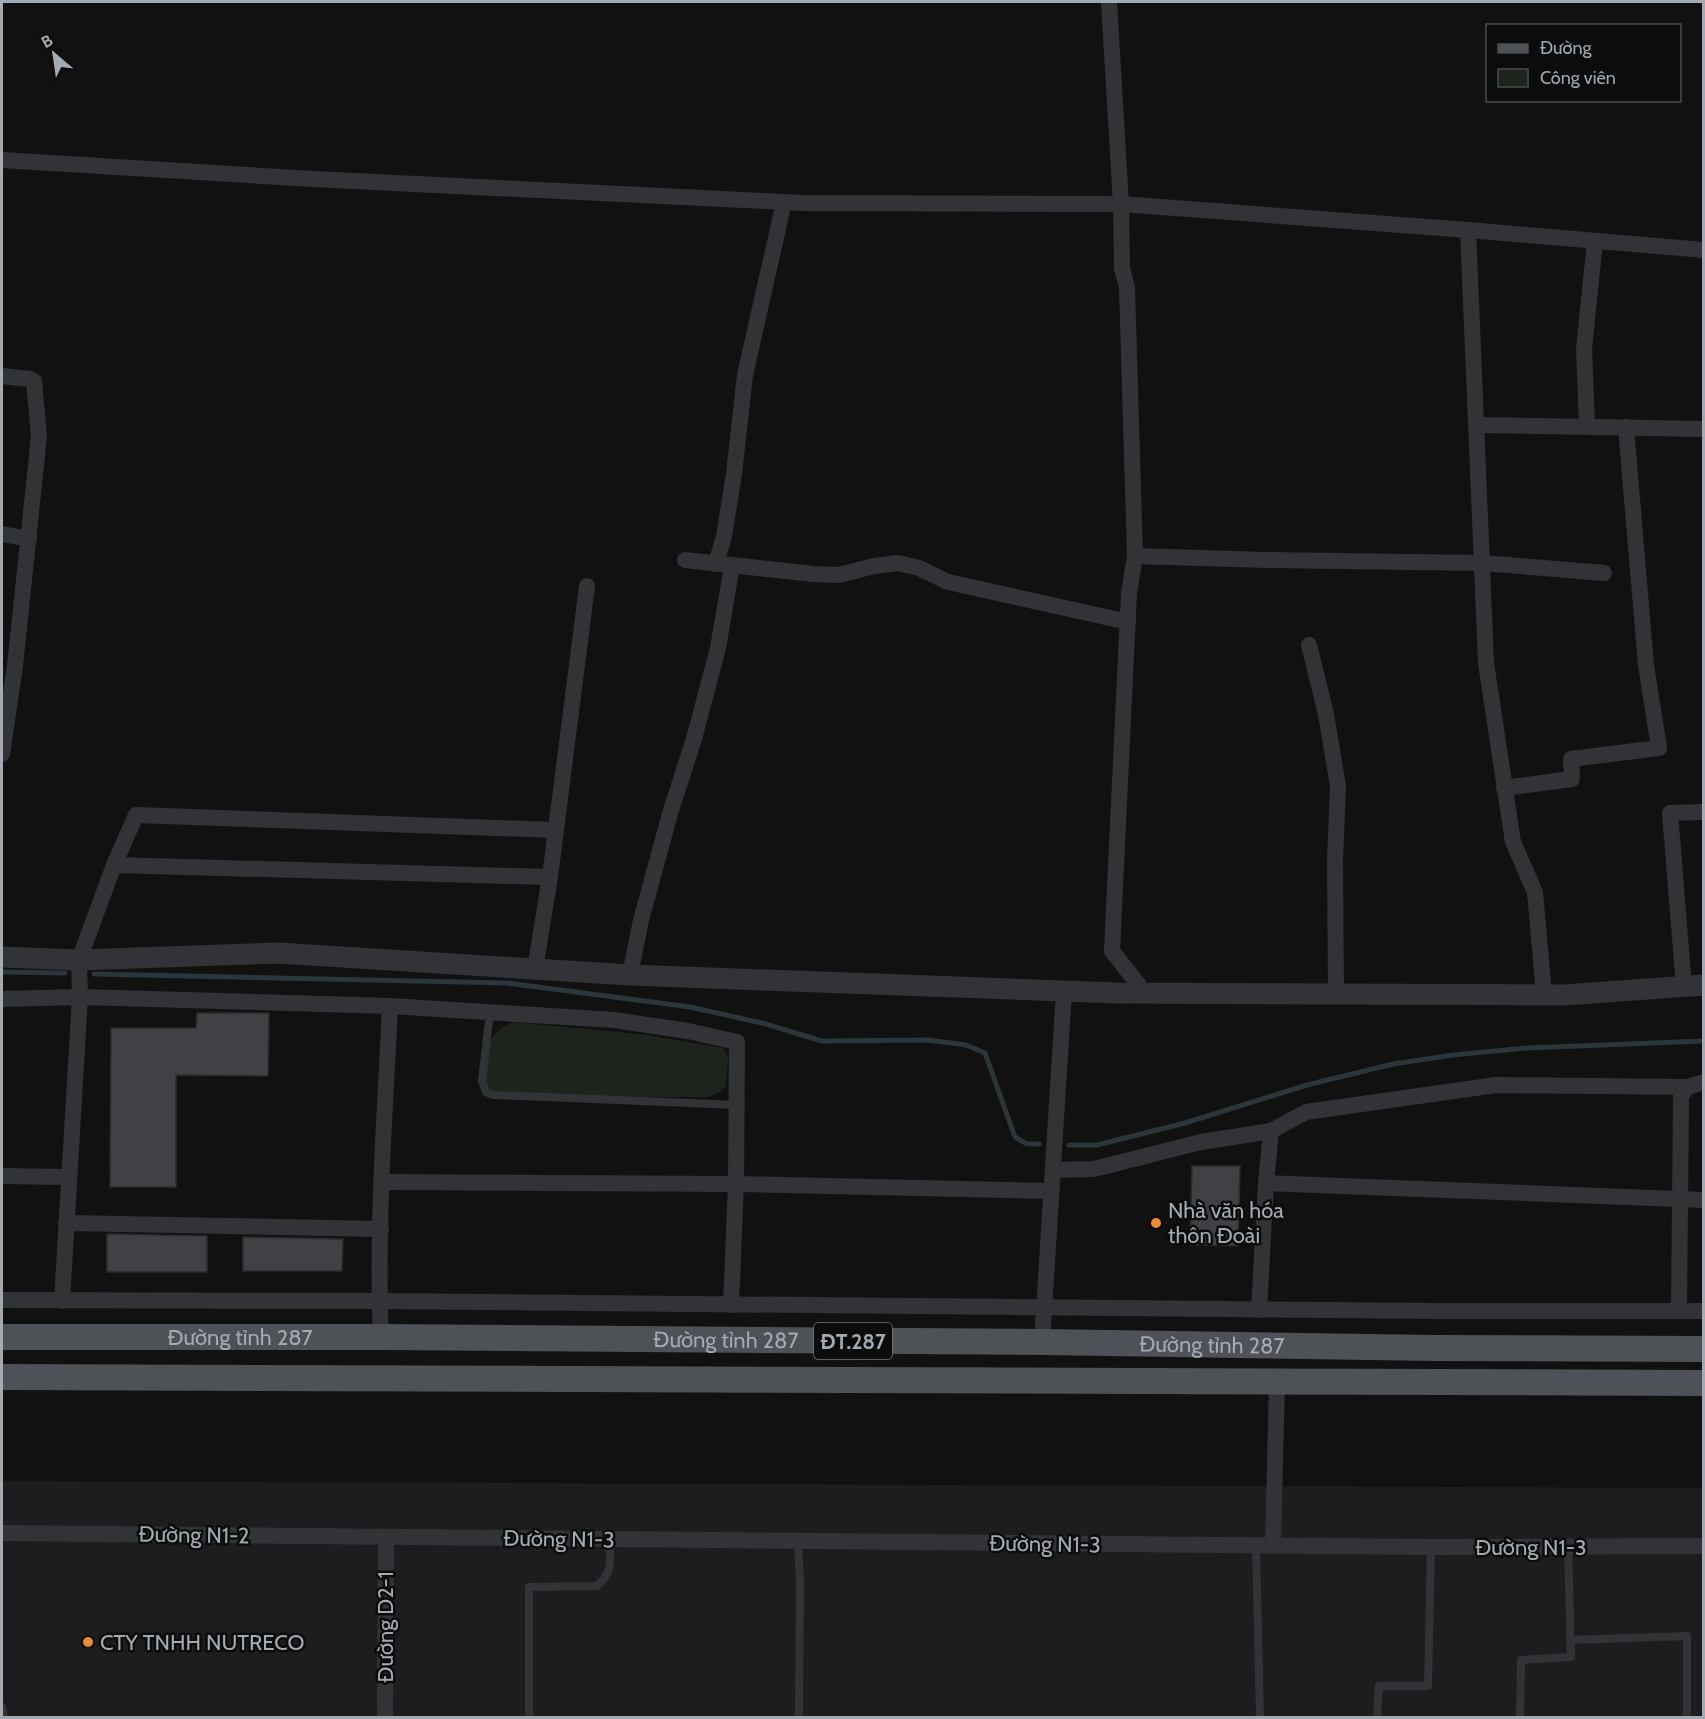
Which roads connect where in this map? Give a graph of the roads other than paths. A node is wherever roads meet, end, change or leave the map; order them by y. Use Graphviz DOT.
graph roads {
  1 [pos="1109,2"];
  2 [pos="2,160"];
  3 [pos="784,202"];
  4 [pos="1121,204"];
  5 [pos="1468,230"];
  6 [pos="1595,241"];
  7 [pos="1704,250"];
  8 [pos="2,376"];
  9 [pos="1478,424"];
  10 [pos="1587,426"];
  11 [pos="1626,427"];
  12 [pos="1704,429"];
  13 [pos="2,534"];
  14 [pos="28,539"];
  15 [pos="1135,556"];
  16 [pos="685,560"];
  17 [pos="1483,563"];
  18 [pos="724,565"];
  19 [pos="1604,573"];
  20 [pos="587,586"];
  21 [pos="1128,622"];
  22 [pos="1309,645"];
  23 [pos="8,665"];
  24 [pos="2,754"];
  25 [pos="1504,788"];
  26 [pos="1704,812"];
  27 [pos="554,830"];
  28 [pos="114,866"];
  29 [pos="550,877"];
  30 [pos="2,957"];
  31 [pos="79,960"];
  32 [pos="535,969"];
  33 [pos="630,975"];
  34 [pos="1694,986"];
  35 [pos="1064,992"];
  36 [pos="1140,993"];
  37 [pos="1336,994"];
  38 [pos="1544,995"];
  39 [pos="80,997"];
  40 [pos="2,999"];
  41 [pos="390,1006"];
  42 [pos="490,1012"];
  43 [pos="1704,1082"];
  44 [pos="1687,1087"];
  45 [pos="738,1105"];
  46 [pos="1271,1131"];
  47 [pos="1053,1170"];
  48 [pos="2,1176"];
  49 [pos="68,1177"];
  50 [pos="382,1182"];
  51 [pos="1266,1183"];
  52 [pos="736,1184"];
  53 [pos="1051,1191"];
  54 [pos="1680,1200"];
  55 [pos="1704,1200"];
  56 [pos="66,1223"];
  57 [pos="381,1229"];
  58 [pos="2,1300"];
  59 [pos="62,1301"];
  60 [pos="379,1301"];
  61 [pos="731,1305"];
  62 [pos="1044,1308"];
  63 [pos="1259,1310"];
  64 [pos="1678,1311"];
  65 [pos="1704,1311"];
  66 [pos="2,1337"];
  67 [pos="56,1337"];
  68 [pos="381,1337"];
  69 [pos="1042,1342"];
  70 [pos="1704,1349"];
  71 [pos="2,1377"];
  72 [pos="56,1377"];
  73 [pos="1277,1382"];
  74 [pos="1704,1383"];
  75 [pos="2,1533"];
  76 [pos="386,1537"];
  77 [pos="609,1539"];
  78 [pos="798,1542"];
  79 [pos="1264,1546"];
  80 [pos="1704,1546"];
  81 [pos="1568,1547"];
  82 [pos="1431,1548"];
  83 [pos="1570,1640"];
  84 [pos="2,1707"];
  85 [pos="4,1718"];
  86 [pos="385,1718"];
  87 [pos="529,1718"];
  88 [pos="799,1718"];
  89 [pos="1260,1718"];
  90 [pos="1377,1718"];
  91 [pos="1520,1718"];
  92 [pos="1687,1718"];
  1 -- 4 [label="street"];
  2 -- 3 [label="street"];
  3 -- 4 [label="street"];
  3 -- 18 [label="street"];
  4 -- 5 [label="street"];
  4 -- 15 [label="street"];
  5 -- 6 [label="street"];
  5 -- 9 [label="street"];
  6 -- 7 [label="street"];
  6 -- 10 [label="street"];
  8 -- 14 [label="street"];
  9 -- 10 [label="street"];
  9 -- 17 [label="street"];
  10 -- 11 [label="street"];
  11 -- 12 [label="street"];
  11 -- 25 [label="street"];
  13 -- 14 [label="street"];
  14 -- 23 [label="street"];
  15 -- 17 [label="street"];
  15 -- 21 [label="street"];
  16 -- 18 [label="street"];
  17 -- 19 [label="street"];
  17 -- 25 [label="street"];
  18 -- 21 [label="street"];
  18 -- 33 [label="street"];
  20 -- 27 [label="street"];
  21 -- 36 [label="street"];
  22 -- 37 [label="street"];
  23 -- 24 [label="street"];
  25 -- 38 [label="street"];
  26 -- 34 [label="street"];
  27 -- 28 [label="street"];
  27 -- 29 [label="street"];
  28 -- 29 [label="street"];
  28 -- 31 [label="street"];
  29 -- 32 [label="street"];
  30 -- 31 [label="street"];
  31 -- 32 [label="street"];
  31 -- 39 [label="street"];
  32 -- 33 [label="street"];
  33 -- 35 [label="street"];
  34 -- 38 [label="street"];
  35 -- 36 [label="street"];
  35 -- 47 [label="street"];
  36 -- 37 [label="street"];
  37 -- 38 [label="street"];
  39 -- 40 [label="street"];
  39 -- 41 [label="street"];
  39 -- 49 [label="street"];
  41 -- 42 [label="street"];
  41 -- 50 [label="street"];
  42 -- 45 [label="street"];
  42 -- 45 [label="lane"];
  43 -- 44 [label="street"];
  44 -- 46 [label="street"];
  44 -- 54 [label="street"];
  45 -- 52 [label="street"];
  46 -- 47 [label="street"];
  46 -- 51 [label="street"];
  47 -- 53 [label="street"];
  48 -- 49 [label="street"];
  49 -- 56 [label="street"];
  50 -- 52 [label="street"];
  50 -- 57 [label="street"];
  51 -- 54 [label="street"];
  51 -- 63 [label="street"];
  52 -- 53 [label="street"];
  52 -- 61 [label="street"];
  53 -- 62 [label="street"];
  54 -- 55 [label="street"];
  54 -- 64 [label="street"];
  56 -- 57 [label="street"];
  56 -- 59 [label="street"];
  57 -- 60 [label="street"];
  58 -- 59 [label="street"];
  59 -- 60 [label="street"];
  60 -- 61 [label="street"];
  60 -- 68 [label="street"];
  61 -- 62 [label="street"];
  62 -- 63 [label="street"];
  62 -- 69 [label="street"];
  63 -- 64 [label="street"];
  64 -- 65 [label="street"];
  66 -- 67 [label="main road, Đường tỉnh 287 / ĐT.287"];
  67 -- 68 [label="main road, Đường tỉnh 287 / ĐT.287"];
  67 -- 72 [label="main road"];
  68 -- 69 [label="main road, Đường tỉnh 287 / ĐT.287"];
  69 -- 70 [label="main road, Đường tỉnh 287 / ĐT.287"];
  71 -- 72 [label="main road, Đường tỉnh 287 / ĐT.287"];
  72 -- 73 [label="main road, Đường tỉnh 287 / ĐT.287"];
  73 -- 74 [label="main road, Đường tỉnh 287 / ĐT.287"];
  73 -- 79 [label="street"];
  75 -- 76 [label="street, Đường N1-2"];
  76 -- 77 [label="street, Đường N1-3"];
  76 -- 86 [label="street, Đường D2-1"];
  77 -- 78 [label="street, Đường N1-3"];
  77 -- 87 [label="lane"];
  78 -- 79 [label="street, Đường N1-3"];
  78 -- 88 [label="lane"];
  79 -- 82 [label="street, Đường N1-3"];
  79 -- 89 [label="lane"];
  80 -- 81 [label="street, Đường N1-3"];
  81 -- 82 [label="street, Đường N1-3"];
  81 -- 83 [label="lane"];
  82 -- 90 [label="lane"];
  83 -- 91 [label="lane"];
  83 -- 92 [label="lane"];
  84 -- 85 [label="lane"];
}
